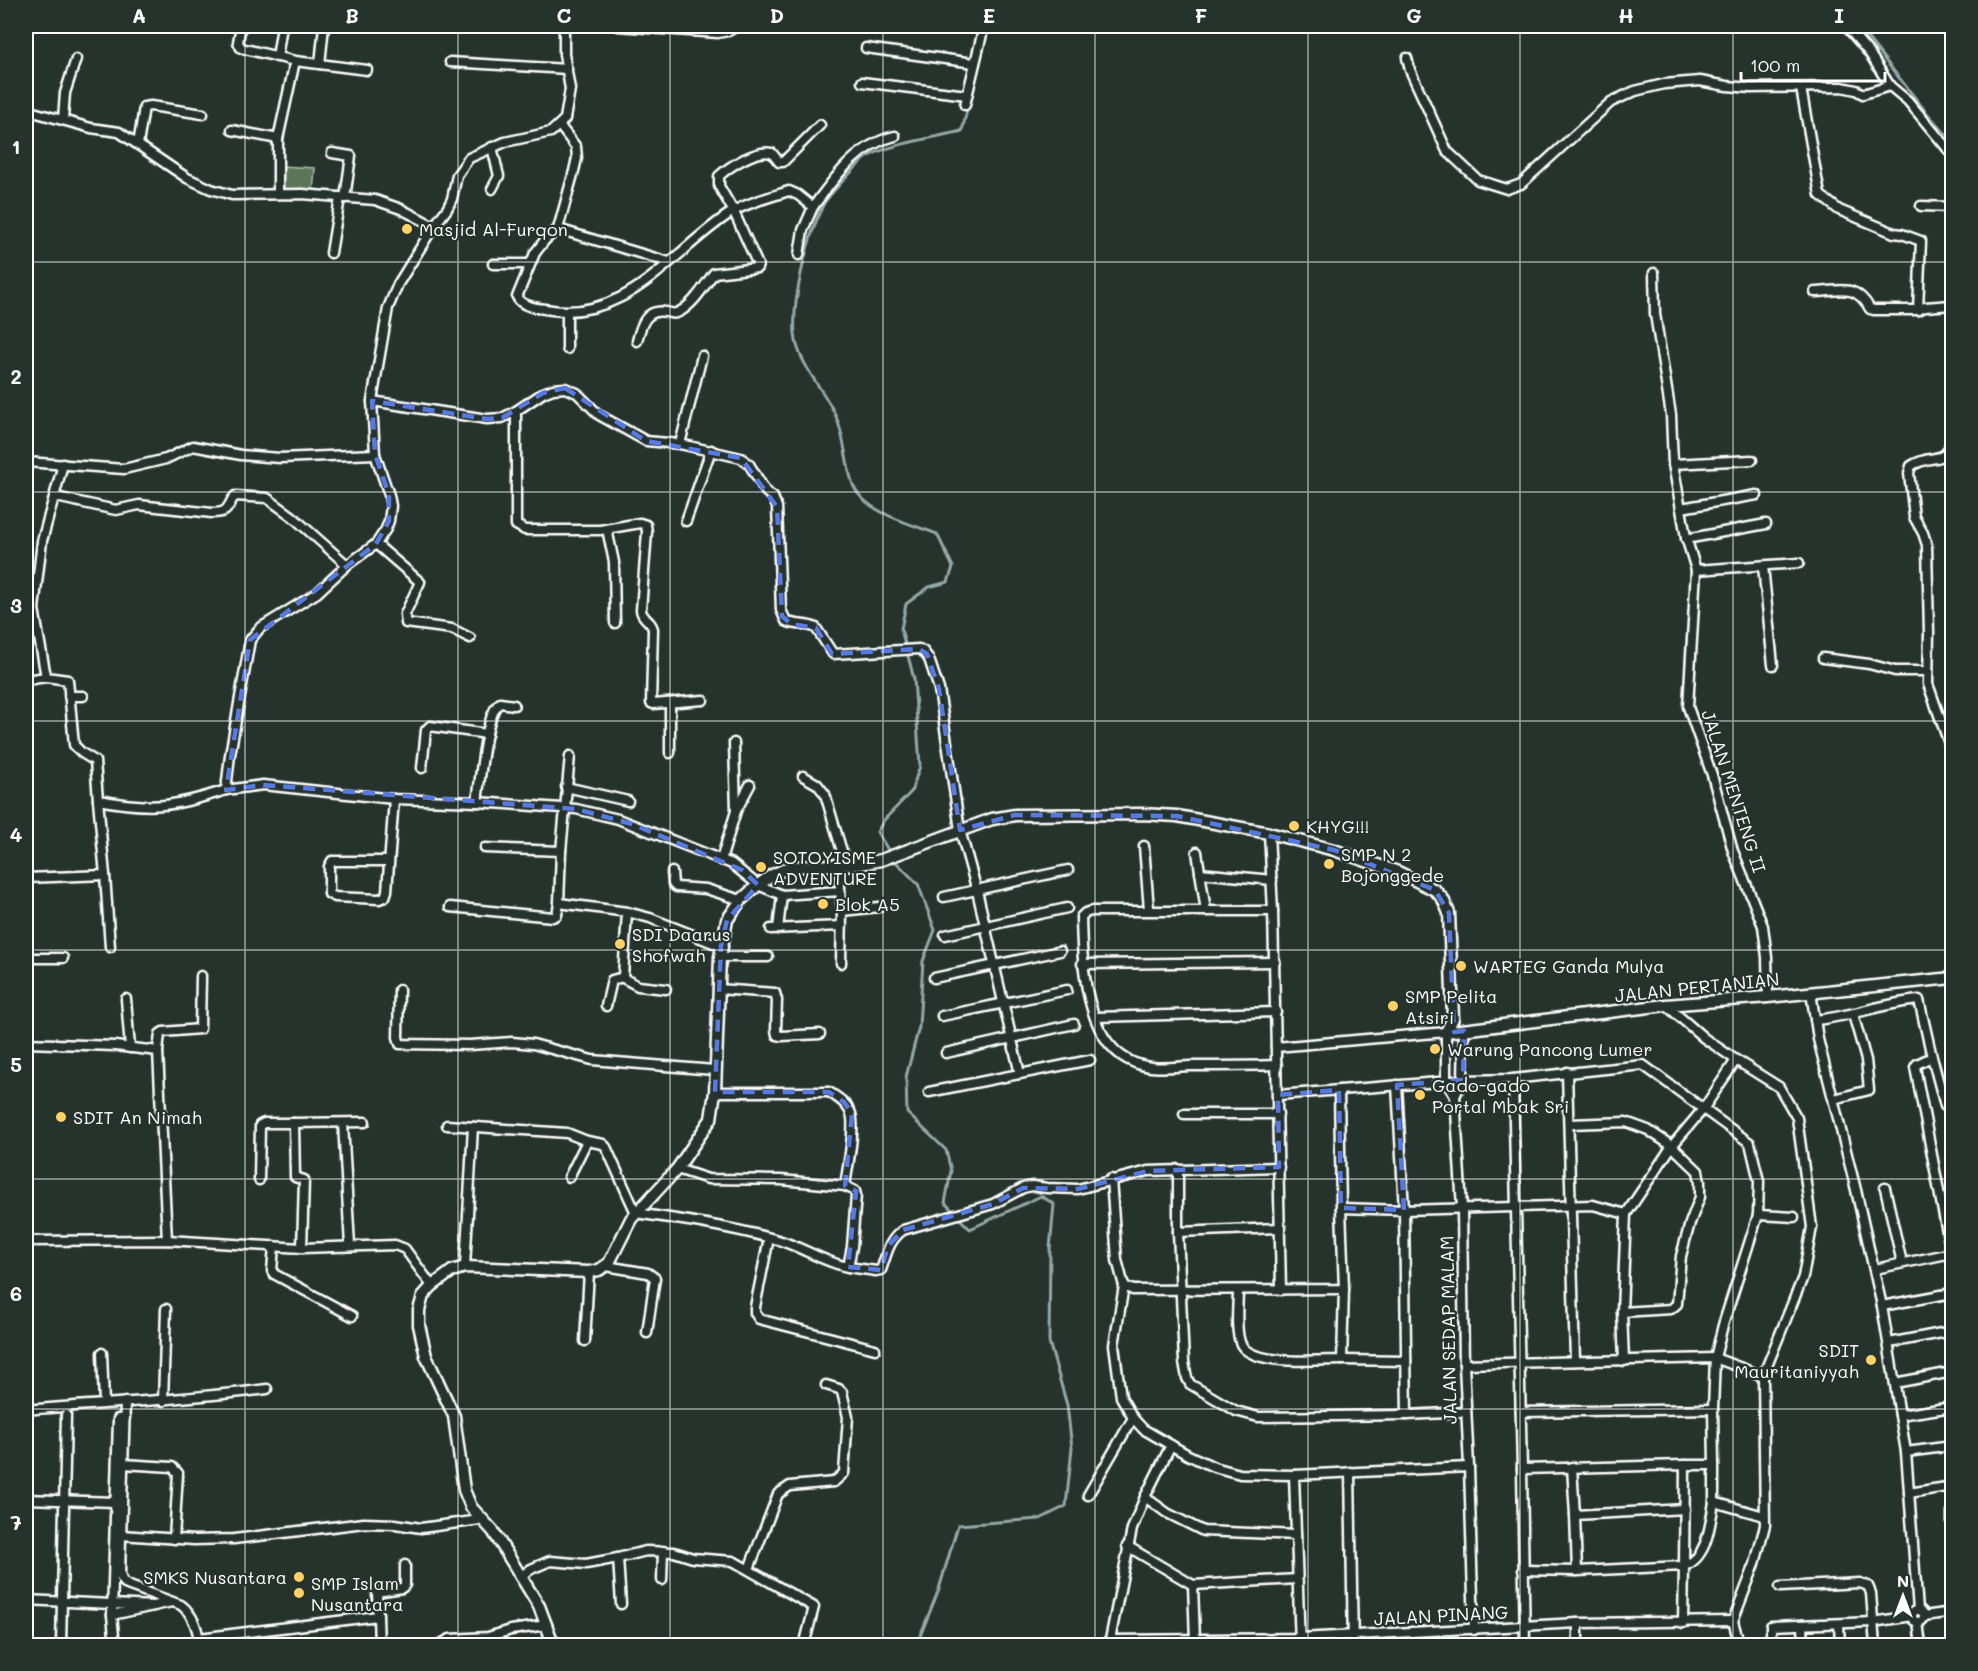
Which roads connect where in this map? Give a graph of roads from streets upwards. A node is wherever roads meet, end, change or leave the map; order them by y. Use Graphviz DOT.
graph roads {
  1 [pos="241,26"];
  2 [pos="282,26"];
  3 [pos="324,26"];
  4 [pos="564,26"];
  5 [pos="618,26"];
  6 [pos="737,26"];
  7 [pos="970,26"];
  8 [pos="984,26"];
  9 [pos="1846,26"];
  10 [pos="1948,26"];
  11 [pos="1953,45"];
  12 [pos="866,48"];
  13 [pos="277,57"];
  14 [pos="1407,58"];
  15 [pos="76,59"];
  16 [pos="295,61"];
  17 [pos="450,62"];
  18 [pos="320,63"];
  19 [pos="975,63"];
  20 [pos="567,69"];
  21 [pos="367,70"];
  22 [pos="862,82"];
  23 [pos="1890,86"];
  24 [pos="1801,88"];
  25 [pos="967,95"];
  26 [pos="965,105"];
  27 [pos="26,110"];
  28 [pos="203,114"];
  29 [pos="63,119"];
  30 [pos="820,125"];
  31 [pos="560,126"];
  32 [pos="232,130"];
  33 [pos="895,136"];
  34 [pos="278,139"];
  35 [pos="138,145"];
  36 [pos="492,147"];
  37 [pos="332,153"];
  38 [pos="1953,154"];
  39 [pos="492,189"];
  40 [pos="278,194"];
  41 [pos="343,198"];
  42 [pos="1921,206"];
  43 [pos="813,207"];
  44 [pos="1953,207"];
  45 [pos="734,212"];
  46 [pos="434,226"];
  47 [pos="558,229"];
  48 [pos="331,254"];
  49 [pos="799,255"];
  50 [pos="669,262"];
  51 [pos="493,264"];
  52 [pos="529,264"];
  53 [pos="1654,273"];
  54 [pos="1815,291"];
  55 [pos="1953,305"];
  56 [pos="1918,310"];
  57 [pos="567,312"];
  58 [pos="637,341"];
  59 [pos="567,349"];
  60 [pos="702,356"];
  61 [pos="372,400"];
  62 [pos="516,411"];
  63 [pos="1953,427"];
  64 [pos="680,444"];
  65 [pos="711,450"];
  66 [pos="375,454"];
  67 [pos="1752,460"];
  68 [pos="26,462"];
  69 [pos="63,464"];
  70 [pos="1673,464"];
  71 [pos="1757,495"];
  72 [pos="56,497"];
  73 [pos="1681,508"];
  74 [pos="686,521"];
  75 [pos="1766,524"];
  76 [pos="607,529"];
  77 [pos="1686,539"];
  78 [pos="376,544"];
  79 [pos="1799,563"];
  80 [pos="347,565"];
  81 [pos="1762,566"];
  82 [pos="1696,570"];
  83 [pos="30,608"];
  84 [pos="615,623"];
  85 [pos="470,638"];
  86 [pos="1823,658"];
  87 [pos="1773,665"];
  88 [pos="1928,671"];
  89 [pos="46,677"];
  90 [pos="26,680"];
  91 [pos="69,696"];
  92 [pos="83,696"];
  93 [pos="703,700"];
  94 [pos="670,704"];
  95 [pos="514,705"];
  96 [pos="487,734"];
  97 [pos="734,743"];
  98 [pos="1953,752"];
  99 [pos="670,753"];
  100 [pos="570,756"];
  101 [pos="422,768"];
  102 [pos="803,776"];
  103 [pos="750,785"];
  104 [pos="566,787"];
  105 [pos="226,790"];
  106 [pos="394,799"];
  107 [pos="98,800"];
  108 [pos="628,801"];
  109 [pos="477,802"];
  110 [pos="564,808"];
  111 [pos="736,811"];
  112 [pos="960,830"];
  113 [pos="1269,833"];
  114 [pos="1144,846"];
  115 [pos="485,848"];
  116 [pos="561,851"];
  117 [pos="1197,852"];
  118 [pos="721,860"];
  119 [pos="390,861"];
  120 [pos="843,869"];
  121 [pos="1068,870"];
  122 [pos="672,872"];
  123 [pos="1200,873"];
  124 [pos="105,875"];
  125 [pos="26,878"];
  126 [pos="1272,880"];
  127 [pos="758,885"];
  128 [pos="840,891"];
  129 [pos="978,891"];
  130 [pos="782,895"];
  131 [pos="944,897"];
  132 [pos="741,900"];
  133 [pos="559,903"];
  134 [pos="450,907"];
  135 [pos="879,907"];
  136 [pos="1067,908"];
  137 [pos="1149,910"];
  138 [pos="842,911"];
  139 [pos="1206,911"];
  140 [pos="1273,911"];
  141 [pos="627,912"];
  142 [pos="842,926"];
  143 [pos="986,926"];
  144 [pos="945,935"];
  145 [pos="721,946"];
  146 [pos="110,947"];
  147 [pos="1060,951"];
  148 [pos="720,957"];
  149 [pos="768,957"];
  150 [pos="26,958"];
  151 [pos="63,958"];
  152 [pos="1275,962"];
  153 [pos="841,963"];
  154 [pos="1082,964"];
  155 [pos="995,965"];
  156 [pos="201,976"];
  157 [pos="623,978"];
  158 [pos="934,978"];
  159 [pos="1953,978"];
  160 [pos="666,989"];
  161 [pos="718,989"];
  162 [pos="399,990"];
  163 [pos="1067,990"];
  164 [pos="1811,992"];
  165 [pos="1768,997"];
  166 [pos="126,999"];
  167 [pos="1004,1003"];
  168 [pos="1666,1005"];
  169 [pos="606,1006"];
  170 [pos="1276,1012"];
  171 [pos="1854,1014"];
  172 [pos="942,1016"];
  173 [pos="1096,1017"];
  174 [pos="1453,1018"];
  175 [pos="1815,1020"];
  176 [pos="1074,1024"];
  177 [pos="1464,1031"];
  178 [pos="1446,1032"];
  179 [pos="820,1034"];
  180 [pos="1012,1040"];
  181 [pos="26,1043"];
  182 [pos="1276,1047"];
  183 [pos="130,1048"];
  184 [pos="158,1051"];
  185 [pos="946,1053"];
  186 [pos="1932,1057"];
  187 [pos="1090,1060"];
  188 [pos="1736,1060"];
  189 [pos="1277,1065"];
  190 [pos="714,1070"];
  191 [pos="1567,1072"];
  192 [pos="1020,1074"];
  193 [pos="1513,1078"];
  194 [pos="1463,1080"];
  195 [pos="1446,1082"];
  196 [pos="1397,1086"];
  197 [pos="1340,1090"];
  198 [pos="715,1092"];
  199 [pos="928,1092"];
  200 [pos="1278,1095"];
  201 [pos="1455,1096"];
  202 [pos="1833,1100"];
  203 [pos="1945,1106"];
  204 [pos="1704,1108"];
  205 [pos="1185,1114"];
  206 [pos="1278,1114"];
  207 [pos="365,1122"];
  208 [pos="294,1123"];
  209 [pos="343,1123"];
  210 [pos="1570,1124"];
  211 [pos="447,1125"];
  212 [pos="472,1127"];
  213 [pos="587,1141"];
  214 [pos="1672,1146"];
  215 [pos="1279,1167"];
  216 [pos="677,1169"];
  217 [pos="1178,1169"];
  218 [pos="569,1177"];
  219 [pos="1111,1179"];
  220 [pos="259,1180"];
  221 [pos="844,1186"];
  222 [pos="1885,1188"];
  223 [pos="1570,1204"];
  224 [pos="1516,1207"];
  225 [pos="1341,1208"];
  226 [pos="1462,1208"];
  227 [pos="1404,1210"];
  228 [pos="636,1213"];
  229 [pos="1626,1214"];
  230 [pos="1758,1215"];
  231 [pos="1794,1217"];
  232 [pos="1949,1220"];
  233 [pos="1281,1228"];
  234 [pos="1178,1232"];
  235 [pos="769,1238"];
  236 [pos="167,1240"];
  237 [pos="26,1241"];
  238 [pos="274,1245"];
  239 [pos="350,1246"];
  240 [pos="303,1248"];
  241 [pos="1952,1253"];
  242 [pos="1902,1263"];
  243 [pos="606,1266"];
  244 [pos="465,1267"];
  245 [pos="848,1267"];
  246 [pos="1875,1269"];
  247 [pos="589,1272"];
  248 [pos="432,1286"];
  249 [pos="1124,1286"];
  250 [pos="1344,1289"];
  251 [pos="1180,1290"];
  252 [pos="1238,1290"];
  253 [pos="1281,1290"];
  254 [pos="1953,1293"];
  255 [pos="1882,1306"];
  256 [pos="166,1309"];
  257 [pos="1622,1312"];
  258 [pos="352,1316"];
  259 [pos="1953,1330"];
  260 [pos="647,1333"];
  261 [pos="585,1341"];
  262 [pos="1889,1343"];
  263 [pos="875,1349"];
  264 [pos="102,1353"];
  265 [pos="1715,1358"];
  266 [pos="1342,1360"];
  267 [pos="1406,1361"];
  268 [pos="1624,1361"];
  269 [pos="1519,1362"];
  270 [pos="1575,1362"];
  271 [pos="1464,1364"];
  272 [pos="1953,1372"];
  273 [pos="1763,1376"];
  274 [pos="1895,1383"];
  275 [pos="826,1385"];
  276 [pos="267,1389"];
  277 [pos="163,1401"];
  278 [pos="125,1402"];
  279 [pos="104,1403"];
  280 [pos="1953,1407"];
  281 [pos="26,1410"];
  282 [pos="1713,1410"];
  283 [pos="1466,1412"];
  284 [pos="1521,1412"];
  285 [pos="66,1415"];
  286 [pos="1407,1415"];
  287 [pos="1900,1415"];
  288 [pos="125,1418"];
  289 [pos="1133,1418"];
  290 [pos="1171,1445"];
  291 [pos="1953,1446"];
  292 [pos="1906,1452"];
  293 [pos="123,1464"];
  294 [pos="1685,1465"];
  295 [pos="1714,1465"];
  296 [pos="1469,1467"];
  297 [pos="1572,1467"];
  298 [pos="1522,1469"];
  299 [pos="1350,1472"];
  300 [pos="1294,1475"];
  301 [pos="1953,1486"];
  302 [pos="1909,1492"];
  303 [pos="1088,1495"];
  304 [pos="1145,1497"];
  305 [pos="26,1499"];
  306 [pos="65,1500"];
  307 [pos="115,1502"];
  308 [pos="1714,1502"];
  309 [pos="1685,1509"];
  310 [pos="1953,1513"];
  311 [pos="1575,1515"];
  312 [pos="1764,1516"];
  313 [pos="480,1520"];
  314 [pos="1953,1524"];
  315 [pos="121,1534"];
  316 [pos="1296,1535"];
  317 [pos="174,1539"];
  318 [pos="1127,1546"];
  319 [pos="663,1551"];
  320 [pos="618,1558"];
  321 [pos="405,1565"];
  322 [pos="1684,1566"];
  323 [pos="749,1569"];
  324 [pos="1523,1570"];
  325 [pos="1577,1571"];
  326 [pos="520,1577"];
  327 [pos="1297,1579"];
  328 [pos="662,1580"];
  329 [pos="1193,1585"];
  330 [pos="1780,1587"];
  331 [pos="26,1600"];
  332 [pos="62,1602"];
  333 [pos="172,1602"];
  334 [pos="113,1604"];
  335 [pos="621,1604"];
  336 [pos="153,1606"];
  337 [pos="1953,1612"];
  338 [pos="112,1616"];
  339 [pos="378,1616"];
  340 [pos="1918,1616"];
  341 [pos="1733,1621"];
  342 [pos="1873,1622"];
  343 [pos="1578,1623"];
  344 [pos="1683,1623"];
  345 [pos="1839,1624"];
  346 [pos="547,1625"];
  347 [pos="1803,1625"];
  348 [pos="1525,1627"];
  349 [pos="1474,1630"];
  350 [pos="1355,1639"];
  351 [pos="1195,1640"];
  352 [pos="488,1641"];
  353 [pos="199,1642"];
  354 [pos="1248,1642"];
  355 [pos="1300,1642"];
  356 [pos="1110,1643"];
  357 [pos="61,1646"];
  358 [pos="115,1646"];
  359 [pos="380,1646"];
  360 [pos="437,1646"];
  361 [pos="554,1646"];
  362 [pos="804,1646"];
  363 [pos="1525,1646"];
  364 [pos="1578,1646"];
  365 [pos="1740,1646"];
  366 [pos="1771,1646"];
  367 [pos="1804,1646"];
  368 [pos="1840,1646"];
  369 [pos="1875,1646"];
  370 [pos="1921,1646"];
  1 -- 13 [label="street"];
  2 -- 13 [label="street"];
  3 -- 18 [label="street"];
  4 -- 20 [label="street"];
  5 -- 6 [label="street"];
  7 -- 8 [label="street"];
  8 -- 19 [label="street"];
  9 -- 23 [label="street"];
  10 -- 11 [label="street"];
  12 -- 19 [label="street"];
  13 -- 16 [label="street"];
  14 -- 24 [label="street"];
  15 -- 29 [label="street"];
  16 -- 18 [label="street"];
  16 -- 34 [label="street"];
  17 -- 20 [label="street"];
  18 -- 21 [label="street"];
  19 -- 25 [label="street"];
  20 -- 31 [label="street"];
  22 -- 25 [label="street"];
  23 -- 24 [label="street"];
  23 -- 38 [label="street"];
  24 -- 56 [label="street"];
  25 -- 26 [label="street"];
  27 -- 29 [label="street"];
  28 -- 35 [label="street"];
  29 -- 35 [label="street"];
  30 -- 45 [label="street"];
  31 -- 36 [label="street"];
  31 -- 47 [label="street"];
  32 -- 34 [label="street"];
  33 -- 43 [label="street"];
  34 -- 40 [label="street"];
  35 -- 40 [label="street"];
  36 -- 39 [label="street"];
  36 -- 46 [label="street"];
  37 -- 41 [label="street"];
  40 -- 41 [label="street"];
  41 -- 46 [label="street"];
  41 -- 48 [label="street"];
  42 -- 44 [label="street"];
  43 -- 45 [label="street"];
  43 -- 49 [label="street"];
  45 -- 50 [label="street"];
  45 -- 58 [label="street"];
  46 -- 61 [label="street"];
  47 -- 50 [label="street"];
  47 -- 52 [label="street"];
  50 -- 57 [label="street"];
  51 -- 52 [label="street"];
  52 -- 57 [label="street"];
  53 -- 70 [label="street, JALAN MENTENG II"];
  54 -- 56 [label="street"];
  55 -- 56 [label="street"];
  57 -- 59 [label="street"];
  60 -- 64 [label="street"];
  61 -- 62 [label="street"];
  61 -- 66 [label="street"];
  62 -- 64 [label="street"];
  62 -- 76 [label="street"];
  63 -- 88 [label="street"];
  64 -- 65 [label="street"];
  65 -- 74 [label="street"];
  65 -- 112 [label="street"];
  66 -- 69 [label="street"];
  66 -- 78 [label="street"];
  67 -- 70 [label="street"];
  68 -- 69 [label="street"];
  69 -- 72 [label="street"];
  70 -- 73 [label="street, JALAN MENTENG II"];
  71 -- 73 [label="street"];
  72 -- 80 [label="street"];
  72 -- 83 [label="street"];
  73 -- 77 [label="street, JALAN MENTENG II"];
  75 -- 77 [label="street"];
  76 -- 84 [label="street"];
  76 -- 94 [label="street"];
  77 -- 82 [label="street, JALAN MENTENG II"];
  78 -- 80 [label="street"];
  78 -- 85 [label="street"];
  79 -- 81 [label="street"];
  80 -- 105 [label="street"];
  81 -- 82 [label="street"];
  81 -- 87 [label="street"];
  82 -- 165 [label="street, JALAN MENTENG II"];
  83 -- 89 [label="street"];
  86 -- 88 [label="street"];
  88 -- 98 [label="street"];
  89 -- 90 [label="street"];
  89 -- 91 [label="street"];
  91 -- 92 [label="street"];
  91 -- 107 [label="street"];
  93 -- 94 [label="street"];
  94 -- 99 [label="street"];
  95 -- 96 [label="street"];
  96 -- 101 [label="street"];
  96 -- 109 [label="street"];
  97 -- 111 [label="street"];
  100 -- 104 [label="street"];
  102 -- 120 [label="street"];
  103 -- 111 [label="street"];
  104 -- 108 [label="street"];
  104 -- 110 [label="street"];
  105 -- 106 [label="street"];
  105 -- 107 [label="street"];
  106 -- 109 [label="street"];
  106 -- 119 [label="street"];
  107 -- 124 [label="street"];
  109 -- 110 [label="street"];
  110 -- 116 [label="street"];
  110 -- 118 [label="street"];
  111 -- 118 [label="street"];
  112 -- 113 [label="street"];
  112 -- 120 [label="street"];
  112 -- 129 [label="street"];
  113 -- 126 [label="street"];
  113 -- 174 [label="street"];
  114 -- 137 [label="street"];
  115 -- 116 [label="street"];
  116 -- 133 [label="street"];
  117 -- 123 [label="street"];
  118 -- 127 [label="street"];
  119 -- 119 [label="street"];
  120 -- 127 [label="street"];
  120 -- 128 [label="street"];
  121 -- 129 [label="street"];
  122 -- 132 [label="street"];
  123 -- 126 [label="street"];
  123 -- 139 [label="street"];
  124 -- 125 [label="street"];
  124 -- 146 [label="street"];
  126 -- 140 [label="street"];
  127 -- 130 [label="street"];
  127 -- 132 [label="street"];
  128 -- 130 [label="street"];
  128 -- 138 [label="street"];
  129 -- 131 [label="street"];
  129 -- 143 [label="street"];
  130 -- 142 [label="street"];
  132 -- 145 [label="street"];
  133 -- 134 [label="street"];
  133 -- 141 [label="street"];
  135 -- 138 [label="street"];
  136 -- 143 [label="street"];
  137 -- 139 [label="street"];
  137 -- 154 [label="street"];
  138 -- 142 [label="street"];
  139 -- 140 [label="street"];
  140 -- 152 [label="street"];
  141 -- 145 [label="street"];
  141 -- 157 [label="street"];
  142 -- 153 [label="street"];
  143 -- 144 [label="street"];
  143 -- 155 [label="street"];
  145 -- 148 [label="street"];
  147 -- 155 [label="street"];
  148 -- 149 [label="street"];
  148 -- 161 [label="street"];
  150 -- 151 [label="street"];
  152 -- 154 [label="street"];
  152 -- 170 [label="street"];
  154 -- 173 [label="street"];
  155 -- 158 [label="street"];
  155 -- 167 [label="street"];
  156 -- 184 [label="street"];
  157 -- 160 [label="street"];
  157 -- 169 [label="street"];
  159 -- 164 [label="street, JALAN PERTANIAN"];
  161 -- 179 [label="street"];
  161 -- 190 [label="street"];
  162 -- 190 [label="street"];
  163 -- 167 [label="street"];
  164 -- 165 [label="street, JALAN PERTANIAN"];
  164 -- 175 [label="street"];
  165 -- 168 [label="street, JALAN PERTANIAN"];
  166 -- 183 [label="street"];
  167 -- 172 [label="street"];
  167 -- 180 [label="street"];
  168 -- 177 [label="street, JALAN PERTANIAN"];
  168 -- 188 [label="street"];
  170 -- 173 [label="street"];
  170 -- 182 [label="street"];
  171 -- 175 [label="street"];
  171 -- 186 [label="street"];
  171 -- 202 [label="street"];
  173 -- 189 [label="street"];
  174 -- 177 [label="street"];
  174 -- 178 [label="street"];
  175 -- 202 [label="street"];
  176 -- 180 [label="street"];
  177 -- 178 [label="street, JALAN PERTANIAN"];
  177 -- 194 [label="street"];
  178 -- 182 [label="street"];
  178 -- 195 [label="street"];
  180 -- 185 [label="street"];
  180 -- 192 [label="street"];
  181 -- 183 [label="street"];
  182 -- 189 [label="street"];
  183 -- 184 [label="street"];
  184 -- 236 [label="street"];
  186 -- 203 [label="street"];
  186 -- 232 [label="street"];
  187 -- 192 [label="street"];
  188 -- 204 [label="street"];
  188 -- 273 [label="street"];
  189 -- 200 [label="street"];
  190 -- 198 [label="street"];
  191 -- 193 [label="street"];
  191 -- 204 [label="street"];
  191 -- 210 [label="street"];
  192 -- 199 [label="street"];
  193 -- 194 [label="street"];
  193 -- 224 [label="street"];
  194 -- 195 [label="street"];
  194 -- 201 [label="street"];
  195 -- 196 [label="street"];
  195 -- 201 [label="street"];
  196 -- 197 [label="street"];
  196 -- 227 [label="street"];
  197 -- 200 [label="street"];
  197 -- 225 [label="street"];
  198 -- 216 [label="street"];
  198 -- 221 [label="street"];
  200 -- 206 [label="street"];
  201 -- 226 [label="street, JALAN SEDAP MALAM"];
  202 -- 246 [label="street"];
  204 -- 214 [label="street"];
  204 -- 230 [label="street"];
  205 -- 206 [label="street"];
  206 -- 215 [label="street"];
  207 -- 209 [label="street"];
  208 -- 209 [label="street"];
  208 -- 220 [label="street"];
  208 -- 240 [label="street"];
  209 -- 239 [label="street"];
  210 -- 214 [label="street"];
  210 -- 223 [label="street"];
  211 -- 212 [label="street"];
  212 -- 213 [label="street"];
  212 -- 244 [label="street"];
  213 -- 218 [label="street"];
  213 -- 228 [label="street"];
  214 -- 229 [label="street"];
  214 -- 257 [label="street"];
  215 -- 217 [label="street"];
  215 -- 233 [label="street"];
  216 -- 221 [label="street"];
  216 -- 228 [label="street"];
  217 -- 219 [label="street"];
  217 -- 234 [label="street"];
  219 -- 245 [label="street"];
  219 -- 249 [label="street"];
  221 -- 245 [label="street"];
  222 -- 242 [label="street"];
  223 -- 224 [label="street"];
  223 -- 229 [label="street"];
  223 -- 270 [label="street"];
  224 -- 226 [label="street"];
  224 -- 269 [label="street"];
  225 -- 227 [label="street"];
  225 -- 250 [label="street"];
  226 -- 227 [label="street"];
  226 -- 271 [label="street, JALAN SEDAP MALAM"];
  227 -- 267 [label="street"];
  228 -- 235 [label="street"];
  228 -- 243 [label="street"];
  229 -- 257 [label="street"];
  230 -- 231 [label="street"];
  230 -- 265 [label="street"];
  232 -- 241 [label="street"];
  233 -- 234 [label="street"];
  233 -- 253 [label="street"];
  234 -- 251 [label="street"];
  235 -- 245 [label="street"];
  235 -- 263 [label="street"];
  236 -- 237 [label="street"];
  236 -- 238 [label="street"];
  238 -- 240 [label="street"];
  238 -- 258 [label="street"];
  239 -- 240 [label="street"];
  239 -- 248 [label="street"];
  241 -- 242 [label="street"];
  242 -- 246 [label="street"];
  243 -- 247 [label="street"];
  243 -- 260 [label="street"];
  244 -- 247 [label="street"];
  244 -- 248 [label="street"];
  246 -- 255 [label="street"];
  247 -- 261 [label="street"];
  248 -- 313 [label="street"];
  249 -- 251 [label="street"];
  249 -- 289 [label="street"];
  250 -- 253 [label="street"];
  250 -- 266 [label="street"];
  251 -- 252 [label="street"];
  251 -- 286 [label="street"];
  252 -- 253 [label="street"];
  252 -- 266 [label="street"];
  254 -- 255 [label="street"];
  255 -- 262 [label="street"];
  256 -- 277 [label="street"];
  257 -- 268 [label="street"];
  259 -- 262 [label="street"];
  262 -- 274 [label="street"];
  264 -- 279 [label="street"];
  265 -- 268 [label="street"];
  265 -- 273 [label="street"];
  265 -- 282 [label="street"];
  266 -- 267 [label="street"];
  267 -- 286 [label="street"];
  268 -- 270 [label="street"];
  269 -- 270 [label="street"];
  269 -- 271 [label="street"];
  269 -- 284 [label="street"];
  271 -- 283 [label="street, JALAN SEDAP MALAM"];
  272 -- 274 [label="street"];
  273 -- 312 [label="street"];
  274 -- 287 [label="street"];
  275 -- 323 [label="street"];
  276 -- 277 [label="street"];
  277 -- 278 [label="street"];
  278 -- 279 [label="street"];
  278 -- 288 [label="street"];
  279 -- 281 [label="street"];
  280 -- 287 [label="street"];
  282 -- 284 [label="street"];
  282 -- 295 [label="street"];
  283 -- 286 [label="street"];
  283 -- 296 [label="street, JALAN SEDAP MALAM"];
  284 -- 298 [label="street"];
  285 -- 306 [label="street"];
  287 -- 292 [label="street"];
  288 -- 293 [label="street"];
  288 -- 307 [label="street"];
  289 -- 290 [label="street"];
  289 -- 303 [label="street"];
  290 -- 300 [label="street"];
  290 -- 304 [label="street"];
  291 -- 292 [label="street"];
  292 -- 302 [label="street"];
  293 -- 315 [label="street"];
  293 -- 317 [label="street"];
  294 -- 295 [label="street"];
  294 -- 297 [label="street"];
  294 -- 309 [label="street"];
  295 -- 308 [label="street"];
  296 -- 299 [label="street"];
  296 -- 349 [label="street, JALAN SEDAP MALAM"];
  297 -- 298 [label="street"];
  297 -- 311 [label="street"];
  298 -- 324 [label="street"];
  299 -- 300 [label="street"];
  299 -- 350 [label="street"];
  300 -- 316 [label="street"];
  301 -- 302 [label="street"];
  302 -- 340 [label="street"];
  304 -- 316 [label="street"];
  304 -- 318 [label="street"];
  305 -- 306 [label="street"];
  306 -- 307 [label="street"];
  306 -- 332 [label="street"];
  307 -- 334 [label="street"];
  308 -- 312 [label="street"];
  308 -- 322 [label="street"];
  309 -- 311 [label="street"];
  309 -- 322 [label="street"];
  310 -- 314 [label="street"];
  311 -- 325 [label="street"];
  312 -- 341 [label="street"];
  313 -- 317 [label="street"];
  313 -- 326 [label="street"];
  315 -- 317 [label="street"];
  315 -- 333 [label="street"];
  316 -- 327 [label="street"];
  318 -- 329 [label="street"];
  318 -- 356 [label="street"];
  319 -- 320 [label="street"];
  319 -- 323 [label="street"];
  319 -- 328 [label="street"];
  320 -- 326 [label="street"];
  320 -- 335 [label="street"];
  321 -- 339 [label="street"];
  322 -- 325 [label="street"];
  322 -- 344 [label="street"];
  323 -- 362 [label="street"];
  324 -- 325 [label="street"];
  324 -- 348 [label="street"];
  326 -- 346 [label="street"];
  327 -- 329 [label="street"];
  327 -- 355 [label="street"];
  329 -- 351 [label="street"];
  330 -- 342 [label="street"];
  331 -- 332 [label="street"];
  332 -- 334 [label="street"];
  332 -- 357 [label="street"];
  333 -- 336 [label="street"];
  333 -- 353 [label="street"];
  334 -- 336 [label="street"];
  334 -- 338 [label="street"];
  336 -- 338 [label="street"];
  337 -- 340 [label="street"];
  338 -- 358 [label="street"];
  339 -- 353 [label="street"];
  339 -- 359 [label="street"];
  340 -- 342 [label="street"];
  340 -- 370 [label="street"];
  341 -- 344 [label="street"];
  341 -- 365 [label="street"];
  342 -- 345 [label="street"];
  342 -- 369 [label="street"];
  343 -- 344 [label="street"];
  343 -- 348 [label="street"];
  343 -- 364 [label="street"];
  345 -- 347 [label="street"];
  345 -- 368 [label="street"];
  346 -- 352 [label="street"];
  346 -- 361 [label="street"];
  347 -- 366 [label="street"];
  347 -- 367 [label="street"];
  348 -- 349 [label="street, JALAN PINANG"];
  348 -- 363 [label="street"];
  349 -- 350 [label="street, JALAN PINANG"];
  350 -- 355 [label="street, JALAN PINANG"];
  351 -- 354 [label="street, JALAN PINANG"];
  351 -- 356 [label="street, JALAN PINANG"];
  352 -- 360 [label="street"];
  354 -- 355 [label="street, JALAN PINANG"];
}
